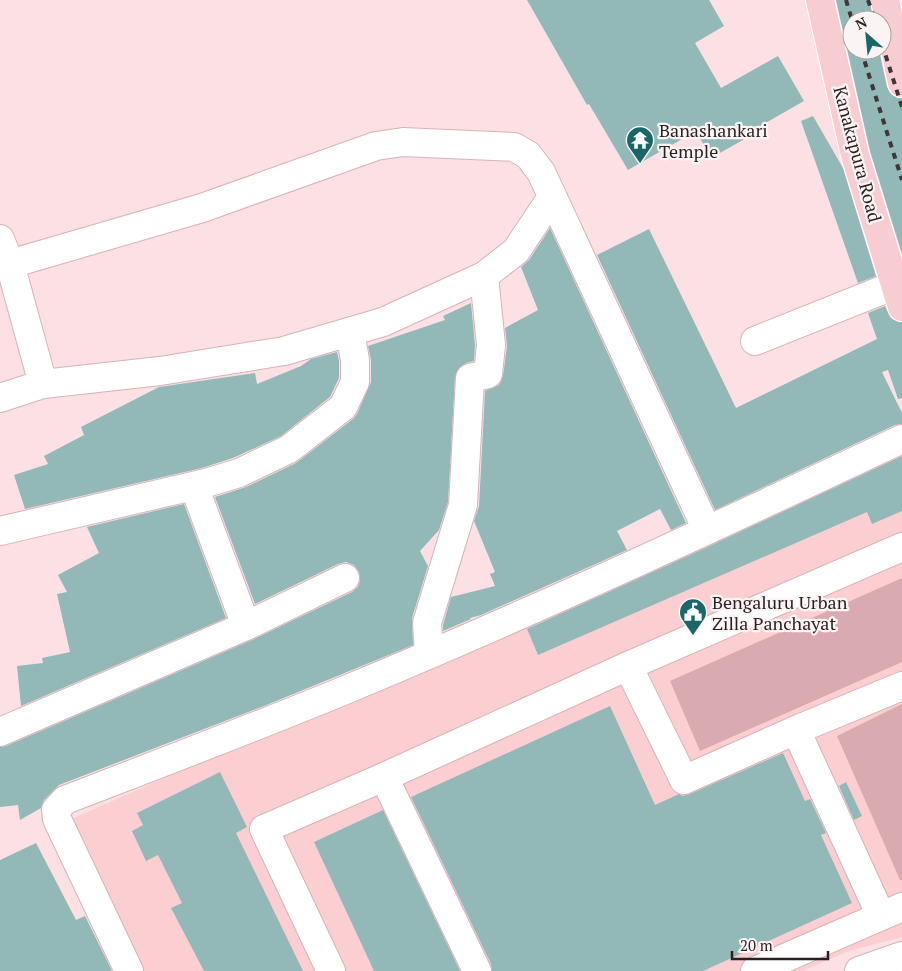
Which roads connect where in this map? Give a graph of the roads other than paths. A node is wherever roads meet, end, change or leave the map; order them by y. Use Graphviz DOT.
graph roads {
  1 [pos="820,0"];
  2 [pos="885,0"];
  3 [pos="902,83"];
  4 [pos="552,197"];
  5 [pos="0,239"];
  6 [pos="10,264"];
  7 [pos="484,276"];
  8 [pos="899,296"];
  9 [pos="9,297"];
  10 [pos="350,332"];
  11 [pos="755,341"];
  12 [pos="43,384"];
  13 [pos="0,398"];
  14 [pos="902,439"];
  15 [pos="194,486"];
  16 [pos="707,530"];
  17 [pos="0,531"];
  18 [pos="902,547"];
  19 [pos="346,578"];
  20 [pos="246,626"];
  21 [pos="429,654"];
  22 [pos="628,666"];
  23 [pos="902,686"];
  24 [pos="796,730"];
  25 [pos="0,732"];
  26 [pos="384,777"];
  27 [pos="892,912"];
  28 [pos="902,956"];
  29 [pos="129,971"];
  30 [pos="331,971"];
  31 [pos="477,971"];
  32 [pos="755,971"];
  33 [pos="859,971"];
  1 -- 8 [label="main road, Kanakapura Road"];
  2 -- 3 [label="main road"];
  4 -- 6 [label="street"];
  4 -- 7 [label="street"];
  4 -- 16 [label="street"];
  5 -- 6 [label="street"];
  6 -- 9 [label="street"];
  7 -- 10 [label="street"];
  7 -- 21 [label="street"];
  8 -- 11 [label="street"];
  9 -- 12 [label="street"];
  10 -- 12 [label="street"];
  10 -- 15 [label="street"];
  12 -- 13 [label="street"];
  14 -- 16 [label="street"];
  15 -- 17 [label="street"];
  15 -- 20 [label="street"];
  16 -- 21 [label="street"];
  18 -- 22 [label="street"];
  19 -- 20 [label="street"];
  20 -- 25 [label="street"];
  21 -- 29 [label="street"];
  22 -- 24 [label="street"];
  22 -- 26 [label="street"];
  23 -- 24 [label="street"];
  24 -- 27 [label="street"];
  26 -- 30 [label="street"];
  26 -- 31 [label="street"];
  27 -- 32 [label="street"];
  28 -- 33 [label="street"];
}
